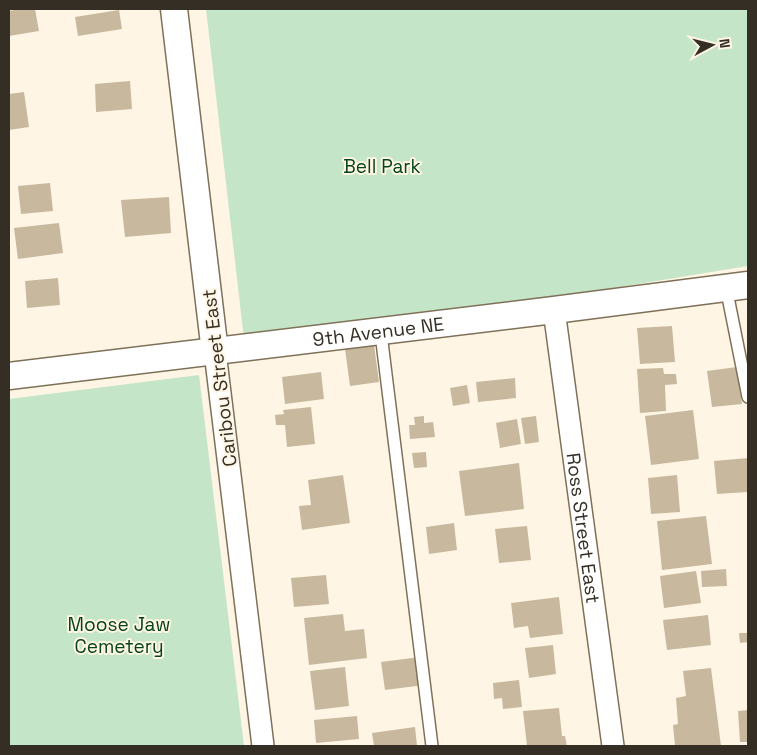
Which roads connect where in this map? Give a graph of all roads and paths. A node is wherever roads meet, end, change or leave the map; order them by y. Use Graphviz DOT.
graph roads {
  1 [pos="174,9"];
  2 [pos="737,286"];
  3 [pos="554,310"];
  4 [pos="376,332"];
  5 [pos="216,352"];
  6 [pos="9,376"];
  7 [pos="748,397"];
  8 [pos="264,746"];
  9 [pos="432,746"];
  10 [pos="613,746"];
  1 -- 5 [label="street, Caribou Street East"];
  2 -- 3 [label="street, 9th Avenue NE"];
  2 -- 7 [label="lane"];
  3 -- 4 [label="street, 9th Avenue NE"];
  3 -- 10 [label="street, Ross Street East"];
  4 -- 5 [label="street, 9th Avenue NE"];
  4 -- 9 [label="lane"];
  5 -- 6 [label="street, 9th Avenue NE"];
  5 -- 8 [label="street, Caribou Street East"];
}
